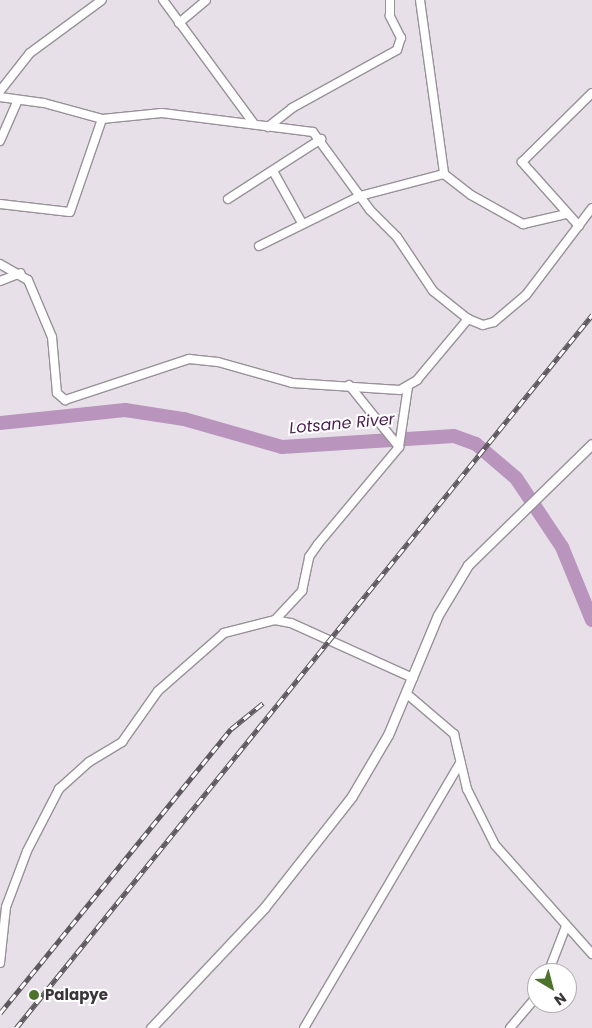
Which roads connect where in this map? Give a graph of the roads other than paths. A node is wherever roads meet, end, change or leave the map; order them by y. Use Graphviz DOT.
graph roads {
  1 [pos="102,0"];
  2 [pos="163,0"];
  3 [pos="206,0"];
  4 [pos="390,0"];
  5 [pos="420,0"];
  6 [pos="179,23"];
  7 [pos="0,92"];
  8 [pos="592,93"];
  9 [pos="0,97"];
  10 [pos="17,102"];
  11 [pos="102,119"];
  12 [pos="254,124"];
  13 [pos="268,127"];
  14 [pos="321,139"];
  15 [pos="0,141"];
  16 [pos="273,171"];
  17 [pos="444,174"];
  18 [pos="360,196"];
  19 [pos="228,199"];
  20 [pos="0,204"];
  21 [pos="592,208"];
  22 [pos="566,214"];
  23 [pos="302,223"];
  24 [pos="579,226"];
  25 [pos="259,246"];
  26 [pos="0,264"];
  27 [pos="21,273"];
  28 [pos="0,281"];
  29 [pos="468,319"];
  30 [pos="349,385"];
  31 [pos="408,388"];
  32 [pos="592,444"];
  33 [pos="399,447"];
  34 [pos="275,620"];
  35 [pos="413,678"];
  36 [pos="406,694"];
  37 [pos="460,763"];
  38 [pos="566,926"];
  39 [pos="592,954"];
  40 [pos="0,963"];
  41 [pos="552,963"];
  42 [pos="527,1008"];
  43 [pos="151,1028"];
  44 [pos="304,1028"];
  45 [pos="510,1028"];
  1 -- 7 [label="street"];
  2 -- 6 [label="street"];
  3 -- 6 [label="street"];
  4 -- 13 [label="street"];
  5 -- 17 [label="street"];
  6 -- 12 [label="street"];
  8 -- 22 [label="street"];
  9 -- 10 [label="street"];
  10 -- 11 [label="street"];
  10 -- 15 [label="street"];
  11 -- 12 [label="street"];
  11 -- 20 [label="street"];
  12 -- 13 [label="street"];
  13 -- 14 [label="street"];
  14 -- 16 [label="street"];
  14 -- 18 [label="street"];
  16 -- 19 [label="street"];
  16 -- 23 [label="street"];
  17 -- 18 [label="street"];
  17 -- 22 [label="street"];
  18 -- 23 [label="street"];
  18 -- 29 [label="street"];
  21 -- 24 [label="street"];
  22 -- 24 [label="street"];
  23 -- 25 [label="street"];
  24 -- 29 [label="street"];
  26 -- 27 [label="street"];
  27 -- 28 [label="street"];
  27 -- 30 [label="street"];
  29 -- 31 [label="street"];
  30 -- 31 [label="street"];
  30 -- 33 [label="street"];
  31 -- 33 [label="street"];
  32 -- 35 [label="street"];
  33 -- 34 [label="street"];
  34 -- 35 [label="street"];
  34 -- 40 [label="street"];
  35 -- 36 [label="street"];
  36 -- 37 [label="street"];
  36 -- 43 [label="street"];
  37 -- 38 [label="street"];
  37 -- 44 [label="street"];
  38 -- 39 [label="street"];
  38 -- 41 [label="street"];
  42 -- 45 [label="street"];
}
